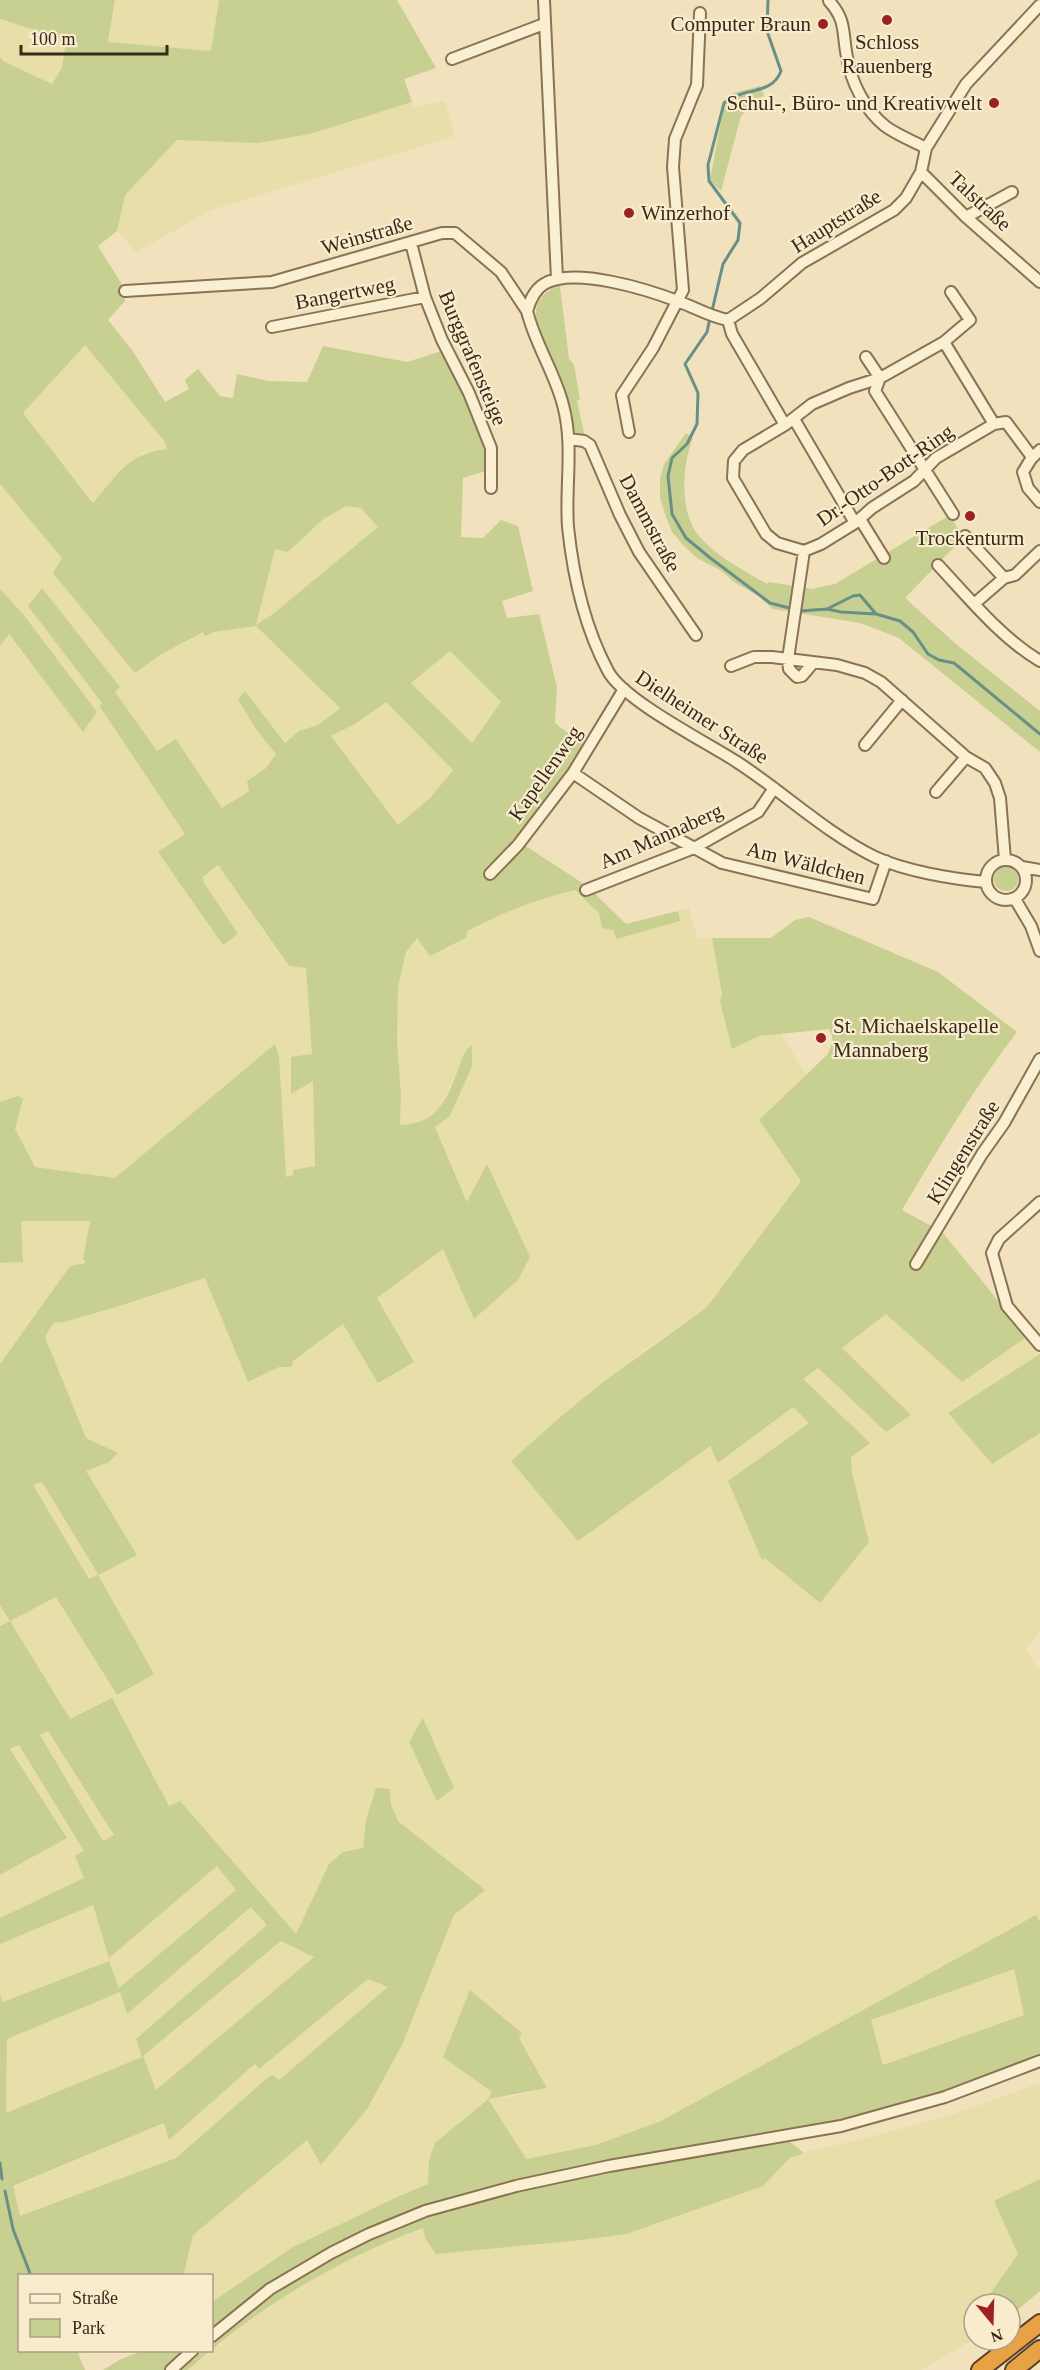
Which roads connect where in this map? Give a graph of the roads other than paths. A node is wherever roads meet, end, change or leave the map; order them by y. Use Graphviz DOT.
graph roads {
  1 [pos="543,0"];
  2 [pos="829,1"];
  3 [pos="1040,5"];
  4 [pos="700,14"];
  5 [pos="544,24"];
  6 [pos="452,59"];
  7 [pos="926,148"];
  8 [pos="921,172"];
  9 [pos="1012,192"];
  10 [pos="966,217"];
  11 [pos="411,243"];
  12 [pos="557,279"];
  13 [pos="1039,279"];
  14 [pos="125,291"];
  15 [pos="951,292"];
  16 [pos="424,297"];
  17 [pos="678,301"];
  18 [pos="527,311"];
  19 [pos="725,319"];
  20 [pos="272,327"];
  21 [pos="944,342"];
  22 [pos="866,357"];
  23 [pos="880,378"];
  24 [pos="790,422"];
  25 [pos="994,424"];
  26 [pos="629,432"];
  27 [pos="569,439"];
  28 [pos="1036,453"];
  29 [pos="926,470"];
  30 [pos="491,488"];
  31 [pos="1040,502"];
  32 [pos="953,514"];
  33 [pos="857,521"];
  34 [pos="965,536"];
  35 [pos="804,550"];
  36 [pos="1040,551"];
  37 [pos="884,558"];
  38 [pos="938,565"];
  39 [pos="1004,578"];
  40 [pos="974,604"];
  41 [pos="696,634"];
  42 [pos="788,659"];
  43 [pos="1040,661"];
  44 [pos="813,663"];
  45 [pos="731,666"];
  46 [pos="624,689"];
  47 [pos="902,700"];
  48 [pos="865,745"];
  49 [pos="966,758"];
  50 [pos="573,773"];
  51 [pos="774,788"];
  52 [pos="936,792"];
  53 [pos="694,848"];
  54 [pos="1005,860"];
  55 [pos="884,866"];
  56 [pos="1022,867"];
  57 [pos="1039,870"];
  58 [pos="490,874"];
  59 [pos="1027,881"];
  60 [pos="986,882"];
  61 [pos="586,890"];
  62 [pos="1015,899"];
  63 [pos="1040,951"];
  64 [pos="1040,1059"];
  65 [pos="1040,1202"];
  66 [pos="916,1264"];
  67 [pos="1040,1345"];
  68 [pos="1040,2061"];
  69 [pos="1040,2323"];
  70 [pos="213,2335"];
  71 [pos="1040,2349"];
  72 [pos="191,2352"];
  73 [pos="171,2370"];
  74 [pos="980,2370"];
  75 [pos="1014,2370"];
  1 -- 5 [label="street"];
  2 -- 7 [label="street"];
  3 -- 7 [label="street, Hauptstraße"];
  4 -- 17 [label="street"];
  5 -- 6 [label="street"];
  5 -- 12 [label="street"];
  7 -- 8 [label="street, Hauptstraße"];
  8 -- 10 [label="street, Talstraße"];
  8 -- 19 [label="street, Hauptstraße"];
  9 -- 10 [label="street"];
  10 -- 13 [label="street, Talstraße"];
  11 -- 14 [label="street, Weinstraße"];
  11 -- 16 [label="street, Burggrafensteige"];
  11 -- 18 [label="street, Weinstraße"];
  12 -- 17 [label="street"];
  12 -- 18 [label="street"];
  15 -- 21 [label="street, Dr.-Otto-Bott-Ring"];
  16 -- 20 [label="street, Bangertweg"];
  16 -- 30 [label="street, Burggrafensteige"];
  17 -- 19 [label="street"];
  17 -- 26 [label="street"];
  18 -- 27 [label="street, Dielheimer Straße"];
  19 -- 24 [label="street"];
  21 -- 23 [label="street, Dr.-Otto-Bott-Ring"];
  21 -- 25 [label="street"];
  22 -- 23 [label="street"];
  23 -- 24 [label="street, Dr.-Otto-Bott-Ring"];
  23 -- 29 [label="street"];
  24 -- 33 [label="street"];
  24 -- 35 [label="street, Dr.-Otto-Bott-Ring"];
  25 -- 28 [label="street"];
  25 -- 29 [label="street, Dr.-Otto-Bott-Ring"];
  27 -- 41 [label="street, Dammstraße"];
  27 -- 46 [label="street, Dielheimer Straße"];
  28 -- 31 [label="street"];
  29 -- 32 [label="street"];
  29 -- 33 [label="street, Dr.-Otto-Bott-Ring"];
  33 -- 35 [label="street, Dr.-Otto-Bott-Ring"];
  33 -- 37 [label="street"];
  34 -- 39 [label="street"];
  35 -- 42 [label="street"];
  36 -- 39 [label="street"];
  38 -- 40 [label="street"];
  39 -- 40 [label="street"];
  40 -- 43 [label="street"];
  42 -- 44 [label="street"];
  42 -- 44 [label="street"];
  42 -- 45 [label="street"];
  44 -- 47 [label="street"];
  46 -- 50 [label="street, Kapellenweg"];
  46 -- 51 [label="street, Dielheimer Straße"];
  47 -- 48 [label="street"];
  47 -- 49 [label="street"];
  49 -- 52 [label="street"];
  49 -- 54 [label="street"];
  50 -- 53 [label="street"];
  50 -- 58 [label="street, Kapellenweg"];
  51 -- 53 [label="street, Am Mannaberg"];
  51 -- 55 [label="street, Dielheimer Straße"];
  53 -- 55 [label="street, Am Wäldchen"];
  53 -- 61 [label="street, Am Mannaberg"];
  54 -- 56 [label="street"];
  54 -- 60 [label="street"];
  55 -- 60 [label="street, Dielheimer Straße"];
  56 -- 57 [label="street"];
  56 -- 59 [label="street"];
  57 -- 59 [label="street"];
  59 -- 62 [label="street"];
  60 -- 62 [label="street"];
  62 -- 63 [label="street"];
  64 -- 66 [label="street, Klingenstraße"];
  65 -- 67 [label="street"];
  68 -- 70 [label="street"];
  69 -- 74 [label="highway"];
  71 -- 75 [label="highway"];
  72 -- 73 [label="street"];
}
